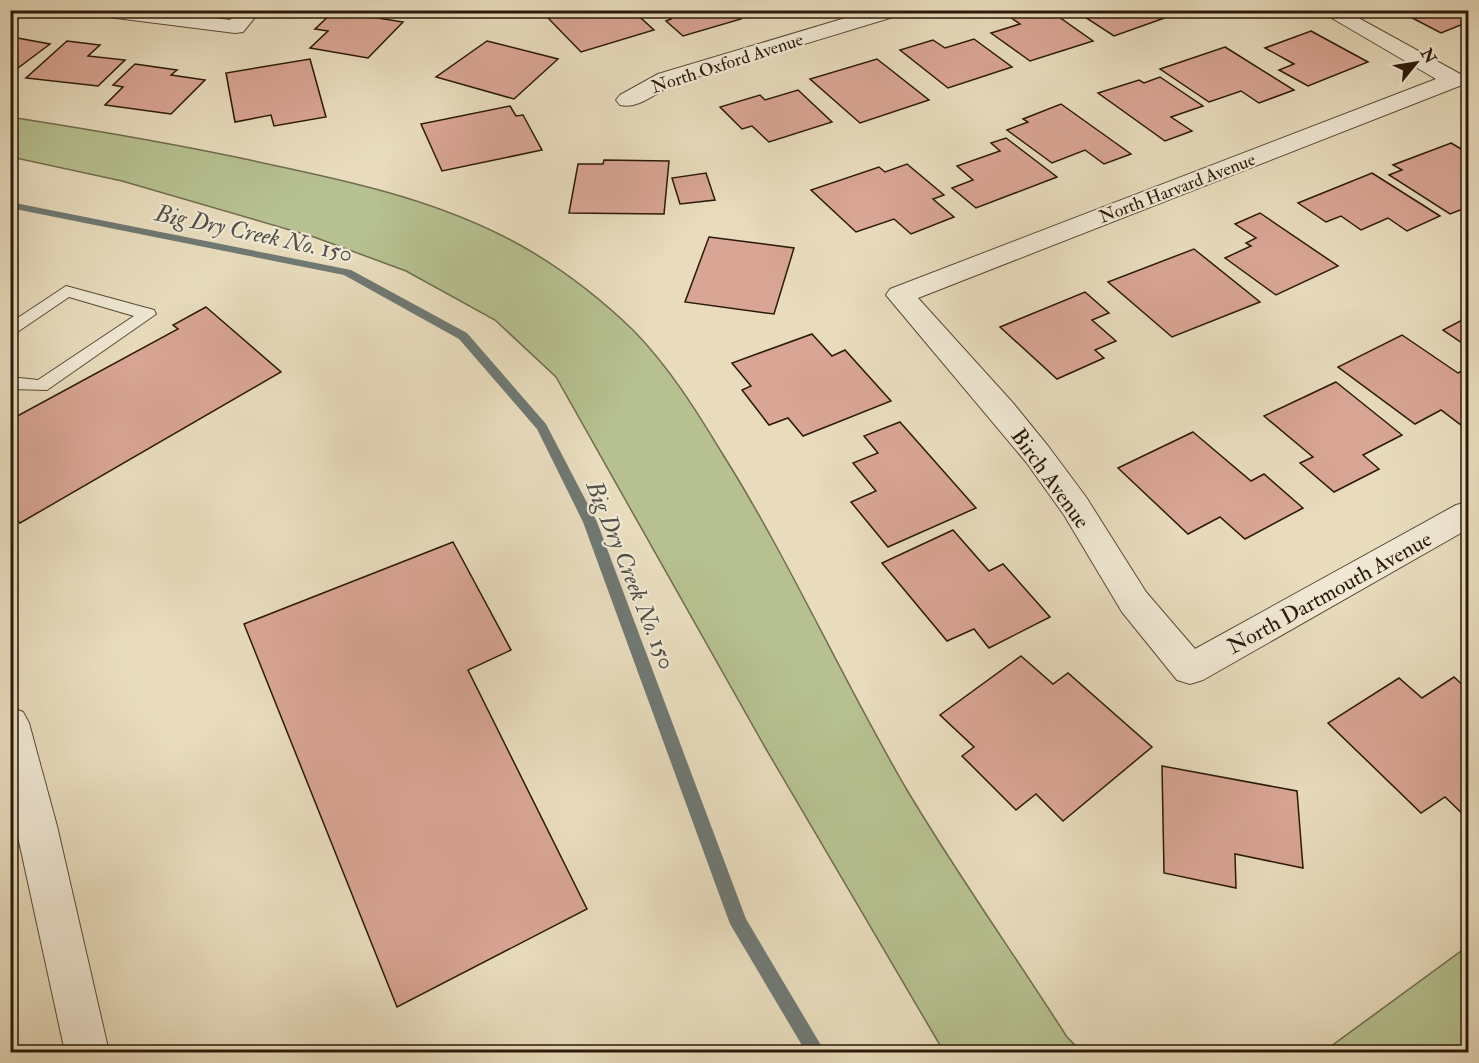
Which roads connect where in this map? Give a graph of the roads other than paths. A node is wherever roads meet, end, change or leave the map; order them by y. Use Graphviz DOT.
graph roads {
  1 [pos="100,10"];
  2 [pos="251,10"];
  3 [pos="897,10"];
  4 [pos="1328,10"];
  5 [pos="628,100"];
  6 [pos="900,295"];
  7 [pos="11,332"];
  8 [pos="10,383"];
  9 [pos="1468,514"];
  10 [pos="1190,669"];
  11 [pos="10,723"];
  12 [pos="87,1053"];
  1 -- 2 [label="street"];
  3 -- 5 [label="street, North Oxford Avenue"];
  4 -- 6 [label="street, North Harvard Avenue"];
  6 -- 10 [label="street, Birch Avenue"];
  7 -- 8 [label="lane"];
  9 -- 10 [label="street, North Dartmouth Avenue"];
  11 -- 12 [label="street"];
}
